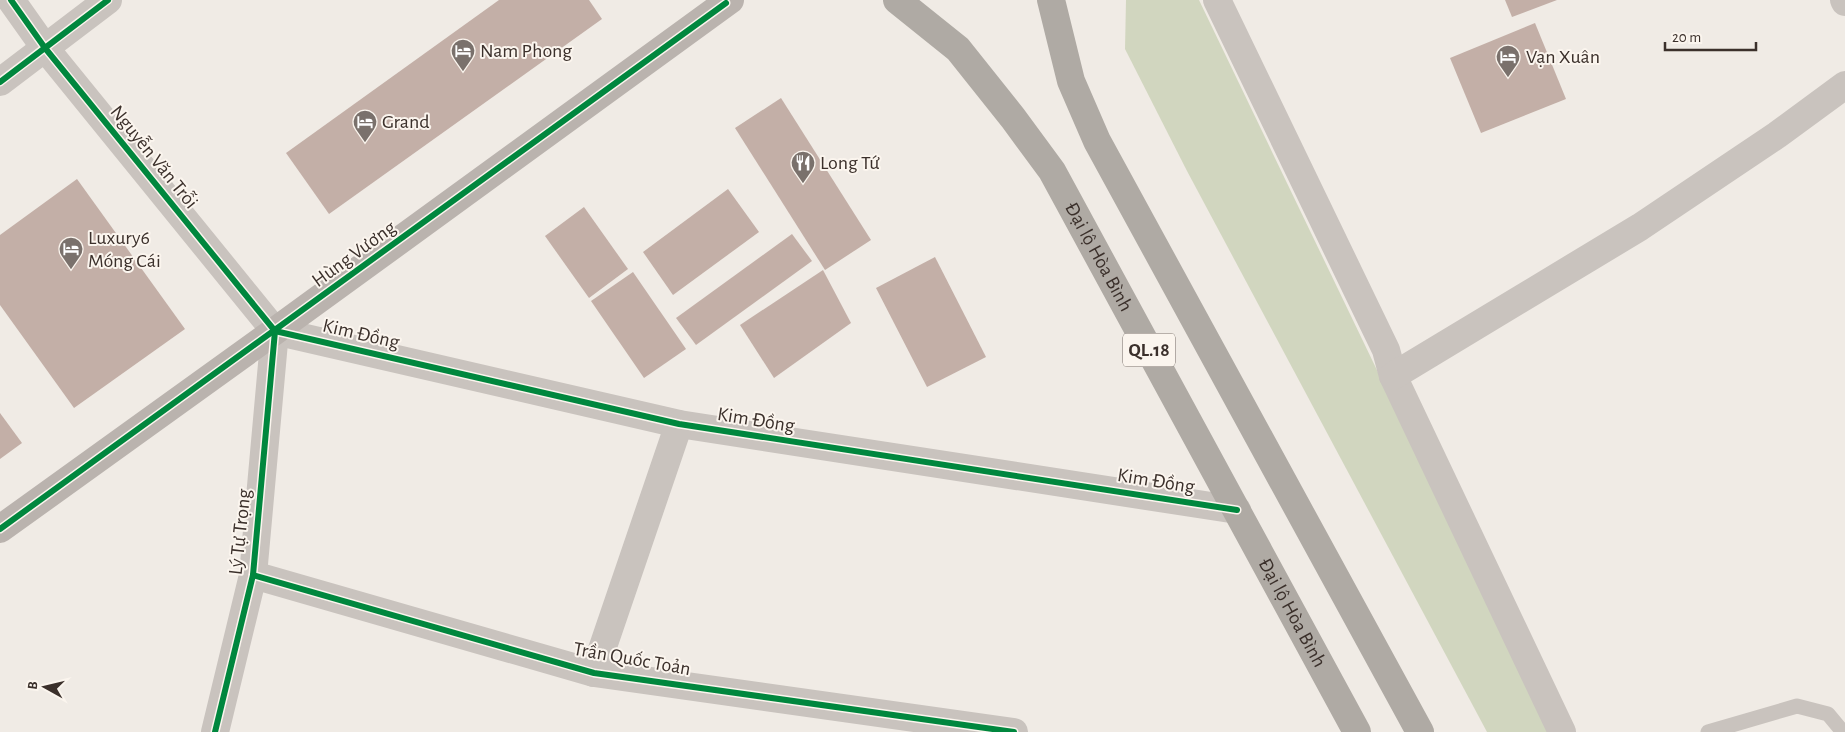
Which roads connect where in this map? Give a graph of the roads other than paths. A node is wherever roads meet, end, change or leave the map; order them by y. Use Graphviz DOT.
graph roads {
  1 [pos="11,0"];
  2 [pos="108,0"];
  3 [pos="897,0"];
  4 [pos="1051,0"];
  5 [pos="1217,0"];
  6 [pos="732,1"];
  7 [pos="45,48"];
  8 [pos="0,82"];
  9 [pos="1845,85"];
  10 [pos="275,331"];
  11 [pos="1393,376"];
  12 [pos="679,424"];
  13 [pos="1237,510"];
  14 [pos="0,529"];
  15 [pos="253,574"];
  16 [pos="594,673"];
  17 [pos="1416,731"];
  18 [pos="214,732"];
  19 [pos="1014,732"];
  20 [pos="1357,732"];
  21 [pos="1562,732"];
  22 [pos="1708,732"];
  23 [pos="1843,732"];
  1 -- 7 [label="street, Nguyễn Văn Trỗi"];
  2 -- 7 [label="street"];
  3 -- 13 [label="highway, Đại lộ Hòa Bình / QL.18"];
  4 -- 17 [label="highway, QL.18"];
  5 -- 11 [label="street"];
  6 -- 10 [label="main road, Hùng Vương"];
  7 -- 8 [label="street"];
  7 -- 10 [label="street, Nguyễn Văn Trỗi"];
  9 -- 11 [label="street"];
  10 -- 12 [label="street, Kim Đồng"];
  10 -- 14 [label="main road, Hùng Vương"];
  10 -- 15 [label="street, Lý Tự Trọng"];
  11 -- 21 [label="street"];
  12 -- 13 [label="street, Kim Đồng"];
  12 -- 16 [label="street"];
  13 -- 20 [label="highway, Đại lộ Hòa Bình / QL.18"];
  15 -- 16 [label="street, Trần Quốc Toản"];
  15 -- 18 [label="street, Lý Tự Trọng"];
  16 -- 19 [label="street, Trần Quốc Toản"];
  22 -- 23 [label="lane"];
}
